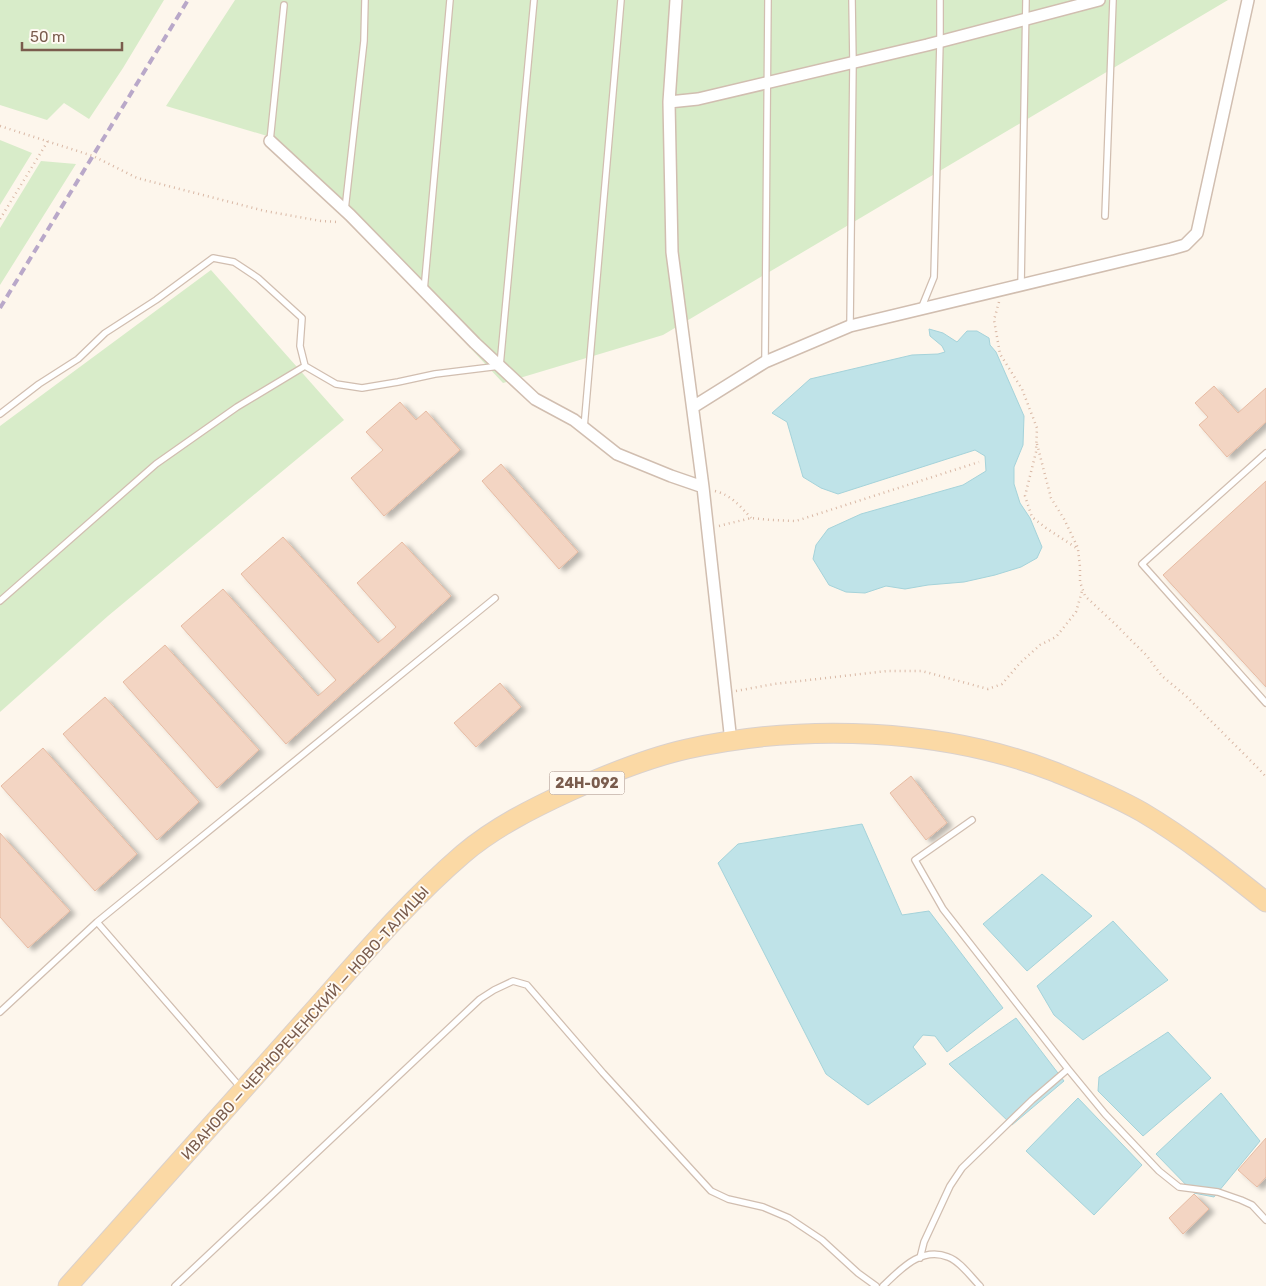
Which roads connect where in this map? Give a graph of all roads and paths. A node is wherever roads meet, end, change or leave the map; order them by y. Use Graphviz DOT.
graph roads {
  1 [pos="364,0"];
  2 [pos="450,0"];
  3 [pos="534,0"];
  4 [pos="621,0"];
  5 [pos="676,0"];
  6 [pos="768,0"];
  7 [pos="852,0"];
  8 [pos="940,0"];
  9 [pos="1026,0"];
  10 [pos="1099,0"];
  11 [pos="1113,0"];
  12 [pos="1248,0"];
  13 [pos="284,5"];
  14 [pos="1026,19"];
  15 [pos="940,42"];
  16 [pos="853,63"];
  17 [pos="768,82"];
  18 [pos="668,102"];
  19 [pos="0,126"];
  20 [pos="48,141"];
  21 [pos="270,141"];
  22 [pos="345,210"];
  23 [pos="1104,216"];
  24 [pos="0,219"];
  25 [pos="357,223"];
  26 [pos="1016,286"];
  27 [pos="424,291"];
  28 [pos="922,309"];
  29 [pos="850,326"];
  30 [pos="765,362"];
  31 [pos="305,366"];
  32 [pos="500,366"];
  33 [pos="693,407"];
  34 [pos="0,414"];
  35 [pos="584,428"];
  36 [pos="1036,439"];
  37 [pos="1266,453"];
  38 [pos="980,462"];
  39 [pos="703,487"];
  40 [pos="751,518"];
  41 [pos="708,530"];
  42 [pos="1078,549"];
  43 [pos="1083,590"];
  44 [pos="496,598"];
  45 [pos="0,601"];
  46 [pos="726,696"];
  47 [pos="1266,703"];
  48 [pos="731,742"];
  49 [pos="1266,778"];
  50 [pos="972,820"];
  51 [pos="1266,902"];
  52 [pos="98,922"];
  53 [pos="0,1012"];
  54 [pos="1068,1069"];
  55 [pos="242,1090"];
  56 [pos="1266,1220"];
  57 [pos="920,1258"];
  58 [pos="68,1286"];
  59 [pos="175,1286"];
  60 [pos="876,1286"];
  61 [pos="883,1286"];
  62 [pos="980,1286"];
  1 -- 22 [label="lane"];
  2 -- 27 [label="lane"];
  3 -- 32 [label="lane"];
  4 -- 35 [label="lane"];
  5 -- 18 [label="street"];
  6 -- 17 [label="lane"];
  7 -- 16 [label="lane"];
  8 -- 15 [label="lane"];
  9 -- 14 [label="lane"];
  10 -- 14 [label="street"];
  11 -- 23 [label="lane"];
  12 -- 26 [label="street"];
  13 -- 21 [label="lane"];
  14 -- 15 [label="street"];
  14 -- 26 [label="lane"];
  15 -- 16 [label="street"];
  15 -- 28 [label="lane"];
  16 -- 17 [label="street"];
  16 -- 29 [label="lane"];
  17 -- 18 [label="street"];
  17 -- 30 [label="lane"];
  18 -- 33 [label="street"];
  19 -- 20 [label="path"];
  20 -- 24 [label="path"];
  20 -- 25 [label="path"];
  21 -- 22 [label="street"];
  22 -- 25 [label="street"];
  25 -- 27 [label="street"];
  26 -- 28 [label="street"];
  26 -- 36 [label="path"];
  27 -- 32 [label="street"];
  28 -- 29 [label="street"];
  29 -- 30 [label="street"];
  30 -- 33 [label="street"];
  31 -- 32 [label="lane"];
  31 -- 34 [label="lane"];
  31 -- 45 [label="lane"];
  32 -- 35 [label="street"];
  33 -- 39 [label="street"];
  35 -- 39 [label="street"];
  36 -- 42 [label="path"];
  36 -- 42 [label="path"];
  37 -- 47 [label="lane"];
  38 -- 40 [label="path"];
  39 -- 40 [label="path"];
  39 -- 41 [label="street"];
  40 -- 41 [label="path"];
  41 -- 46 [label="street"];
  42 -- 43 [label="path"];
  43 -- 46 [label="path"];
  43 -- 49 [label="path"];
  44 -- 52 [label="lane"];
  46 -- 48 [label="street"];
  48 -- 51 [label="main road, ИВАНОВО — ЧЕРНОРЕЧЕНСКИЙ — НОВО-ТАЛИЦЫ / 24Н-092"];
  48 -- 55 [label="main road, ИВАНОВО — ЧЕРНОРЕЧЕНСКИЙ — НОВО-ТАЛИЦЫ / 24Н-092"];
  50 -- 54 [label="lane"];
  52 -- 53 [label="lane"];
  52 -- 55 [label="lane"];
  54 -- 56 [label="lane"];
  54 -- 57 [label="lane"];
  55 -- 58 [label="main road, ИВАНОВО — ЧЕРНОРЕЧЕНСКИЙ — НОВО-ТАЛИЦЫ / 24Н-092"];
  57 -- 61 [label="lane"];
  57 -- 62 [label="lane"];
  59 -- 60 [label="lane"];
}
